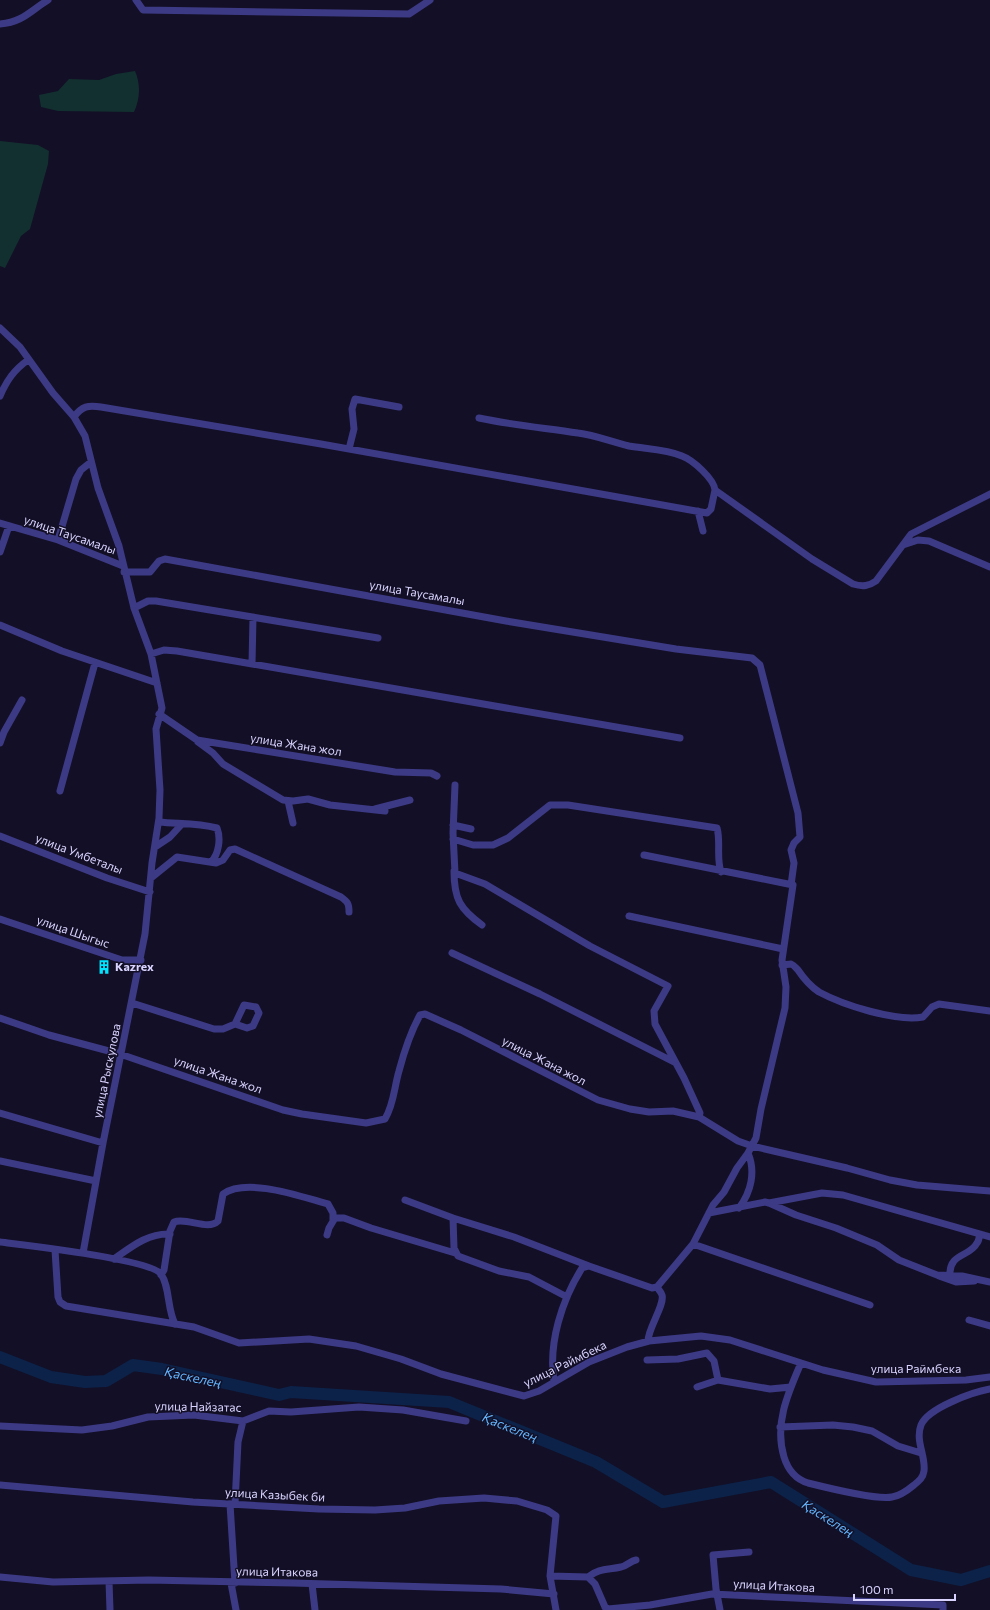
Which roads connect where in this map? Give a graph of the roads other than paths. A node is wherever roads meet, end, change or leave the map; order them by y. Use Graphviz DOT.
graph roads {
  1 [pos="48,0"];
  2 [pos="136,0"];
  3 [pos="430,0"];
  4 [pos="0,24"];
  5 [pos="0,328"];
  6 [pos="28,360"];
  7 [pos="0,396"];
  8 [pos="399,407"];
  9 [pos="74,417"];
  10 [pos="479,418"];
  11 [pos="349,449"];
  12 [pos="91,462"];
  13 [pos="715,490"];
  14 [pos="990,494"];
  15 [pos="698,511"];
  16 [pos="0,523"];
  17 [pos="9,526"];
  18 [pos="703,531"];
  19 [pos="58,540"];
  20 [pos="902,546"];
  21 [pos="0,552"];
  22 [pos="990,567"];
  23 [pos="124,569"];
  24 [pos="134,608"];
  25 [pos="253,617"];
  26 [pos="0,625"];
  27 [pos="378,638"];
  28 [pos="151,654"];
  29 [pos="95,663"];
  30 [pos="252,664"];
  31 [pos="157,683"];
  32 [pos="22,700"];
  33 [pos="159,714"];
  34 [pos="680,738"];
  35 [pos="197,740"];
  36 [pos="0,743"];
  37 [pos="437,776"];
  38 [pos="455,786"];
  39 [pos="60,791"];
  40 [pos="410,800"];
  41 [pos="291,803"];
  42 [pos="371,810"];
  43 [pos="385,811"];
  44 [pos="159,822"];
  45 [pos="293,823"];
  46 [pos="182,824"];
  47 [pos="454,825"];
  48 [pos="470,829"];
  49 [pos="0,836"];
  50 [pos="453,839"];
  51 [pos="155,846"];
  52 [pos="644,855"];
  53 [pos="211,862"];
  54 [pos="454,870"];
  55 [pos="721,872"];
  56 [pos="150,878"];
  57 [pos="791,885"];
  58 [pos="150,892"];
  59 [pos="348,912"];
  60 [pos="629,916"];
  61 [pos="0,919"];
  62 [pos="482,925"];
  63 [pos="783,949"];
  64 [pos="452,953"];
  65 [pos="140,960"];
  66 [pos="782,965"];
  67 [pos="132,1003"];
  68 [pos="990,1011"];
  69 [pos="0,1018"];
  70 [pos="235,1024"];
  71 [pos="120,1054"];
  72 [pos="674,1062"];
  73 [pos="0,1113"];
  74 [pos="699,1117"];
  75 [pos="103,1143"];
  76 [pos="752,1146"];
  77 [pos="748,1153"];
  78 [pos="0,1161"];
  79 [pos="96,1181"];
  80 [pos="990,1191"];
  81 [pos="405,1200"];
  82 [pos="768,1203"];
  83 [pos="739,1208"];
  84 [pos="709,1213"];
  85 [pos="453,1218"];
  86 [pos="334,1220"];
  87 [pos="170,1234"];
  88 [pos="980,1234"];
  89 [pos="327,1236"];
  90 [pos="990,1237"];
  91 [pos="0,1242"];
  92 [pos="692,1244"];
  93 [pos="55,1250"];
  94 [pos="83,1253"];
  95 [pos="455,1253"];
  96 [pos="114,1259"];
  97 [pos="589,1266"];
  98 [pos="161,1274"];
  99 [pos="937,1275"];
  100 [pos="950,1275"];
  101 [pos="980,1280"];
  102 [pos="990,1282"];
  103 [pos="657,1287"];
  104 [pos="567,1297"];
  105 [pos="870,1305"];
  106 [pos="969,1320"];
  107 [pos="175,1324"];
  108 [pos="990,1326"];
  109 [pos="648,1341"];
  110 [pos="647,1360"];
  111 [pos="801,1363"];
  112 [pos="990,1377"];
  113 [pos="718,1380"];
  114 [pos="554,1381"];
  115 [pos="697,1387"];
  116 [pos="791,1387"];
  117 [pos="990,1389"];
  118 [pos="243,1421"];
  119 [pos="466,1421"];
  120 [pos="0,1426"];
  121 [pos="780,1427"];
  122 [pos="921,1453"];
  123 [pos="0,1485"];
  124 [pos="233,1504"];
  125 [pos="749,1552"];
  126 [pos="636,1560"];
  127 [pos="550,1576"];
  128 [pos="0,1577"];
  129 [pos="588,1577"];
  130 [pos="108,1581"];
  131 [pos="233,1583"];
  132 [pos="312,1584"];
  133 [pos="554,1594"];
  134 [pos="717,1594"];
  135 [pos="943,1608"];
  136 [pos="603,1609"];
  137 [pos="110,1610"];
  138 [pos="236,1610"];
  139 [pos="315,1610"];
  140 [pos="556,1610"];
  141 [pos="720,1610"];
  1 -- 4 [label="street"];
  2 -- 3 [label="street"];
  5 -- 6 [label="street, улица Рыскулова"];
  6 -- 7 [label="street"];
  6 -- 9 [label="street, улица Рыскулова"];
  8 -- 11 [label="street"];
  9 -- 11 [label="street"];
  9 -- 12 [label="street, улица Рыскулова"];
  10 -- 13 [label="street"];
  11 -- 15 [label="street"];
  12 -- 19 [label="street"];
  12 -- 23 [label="street, улица Рыскулова"];
  13 -- 15 [label="street"];
  13 -- 20 [label="street"];
  14 -- 20 [label="street"];
  15 -- 18 [label="street"];
  16 -- 17 [label="street, улица Таусамалы"];
  17 -- 19 [label="street, улица Таусамалы"];
  17 -- 21 [label="street"];
  19 -- 23 [label="street, улица Таусамалы"];
  20 -- 22 [label="street"];
  23 -- 24 [label="street, улица Рыскулова"];
  23 -- 57 [label="street, улица Таусамалы"];
  24 -- 25 [label="street"];
  24 -- 28 [label="street, улица Рыскулова"];
  25 -- 27 [label="street"];
  25 -- 30 [label="street"];
  26 -- 29 [label="street"];
  28 -- 30 [label="street"];
  28 -- 31 [label="street, улица Рыскулова"];
  29 -- 31 [label="street"];
  29 -- 39 [label="street"];
  30 -- 34 [label="street"];
  31 -- 33 [label="street, улица Рыскулова"];
  32 -- 36 [label="street"];
  33 -- 35 [label="street, улица Жана жол"];
  33 -- 44 [label="street, улица Рыскулова"];
  35 -- 37 [label="street, улица Жана жол"];
  35 -- 41 [label="street"];
  38 -- 47 [label="street"];
  40 -- 42 [label="street"];
  41 -- 42 [label="street"];
  41 -- 45 [label="street"];
  42 -- 43 [label="street"];
  44 -- 46 [label="street"];
  44 -- 51 [label="street, улица Рыскулова"];
  46 -- 51 [label="street"];
  46 -- 53 [label="street"];
  47 -- 48 [label="street"];
  47 -- 50 [label="street"];
  49 -- 58 [label="street, улица Умбеталы"];
  50 -- 54 [label="street"];
  50 -- 55 [label="street"];
  51 -- 56 [label="street, улица Рыскулова"];
  52 -- 55 [label="street"];
  53 -- 56 [label="street"];
  53 -- 59 [label="street"];
  54 -- 62 [label="street"];
  54 -- 72 [label="street"];
  55 -- 57 [label="street"];
  56 -- 58 [label="street, улица Рыскулова"];
  57 -- 63 [label="street"];
  58 -- 65 [label="street, улица Рыскулова"];
  60 -- 63 [label="street"];
  61 -- 65 [label="street, улица Шыгыс"];
  63 -- 66 [label="street"];
  64 -- 72 [label="street"];
  65 -- 67 [label="street, улица Рыскулова"];
  66 -- 68 [label="street"];
  66 -- 76 [label="street"];
  67 -- 70 [label="street"];
  67 -- 71 [label="street, улица Рыскулова"];
  69 -- 71 [label="street, улица Жана жол"];
  71 -- 74 [label="street, улица Жана жол"];
  71 -- 75 [label="street, улица Рыскулова"];
  72 -- 74 [label="street"];
  73 -- 75 [label="street"];
  74 -- 76 [label="street"];
  75 -- 79 [label="street, улица Рыскулова"];
  76 -- 77 [label="street"];
  76 -- 80 [label="street"];
  77 -- 83 [label="street"];
  77 -- 84 [label="street"];
  78 -- 79 [label="street"];
  79 -- 94 [label="street, улица Рыскулова"];
  81 -- 85 [label="street"];
  82 -- 83 [label="street"];
  82 -- 88 [label="street"];
  82 -- 99 [label="street"];
  83 -- 84 [label="street"];
  84 -- 92 [label="street"];
  85 -- 95 [label="street"];
  85 -- 97 [label="street"];
  86 -- 87 [label="street"];
  86 -- 89 [label="street"];
  86 -- 95 [label="street"];
  87 -- 96 [label="street"];
  87 -- 98 [label="street"];
  88 -- 90 [label="street"];
  88 -- 100 [label="street"];
  91 -- 93 [label="street"];
  92 -- 103 [label="street"];
  92 -- 105 [label="street"];
  93 -- 94 [label="street"];
  93 -- 107 [label="street, улица Раймбека"];
  94 -- 96 [label="street"];
  95 -- 104 [label="street"];
  96 -- 98 [label="street"];
  97 -- 103 [label="street"];
  97 -- 104 [label="street"];
  98 -- 107 [label="street"];
  99 -- 100 [label="street"];
  99 -- 101 [label="street"];
  100 -- 101 [label="street"];
  101 -- 102 [label="street"];
  103 -- 109 [label="street"];
  104 -- 114 [label="street"];
  106 -- 108 [label="street"];
  107 -- 114 [label="street, улица Раймбека"];
  109 -- 111 [label="street, улица Раймбека"];
  109 -- 114 [label="street, улица Раймбека"];
  110 -- 113 [label="street"];
  111 -- 112 [label="street, улица Раймбека"];
  111 -- 116 [label="street"];
  113 -- 115 [label="street"];
  113 -- 116 [label="street"];
  116 -- 121 [label="street"];
  117 -- 122 [label="street"];
  118 -- 119 [label="street, улица Найзатас"];
  118 -- 120 [label="street, улица Найзатас"];
  118 -- 124 [label="street"];
  121 -- 122 [label="street"];
  121 -- 122 [label="street"];
  123 -- 124 [label="street, улица Казыбек би"];
  124 -- 127 [label="street, улица Казыбек би"];
  124 -- 131 [label="street"];
  125 -- 134 [label="street"];
  126 -- 129 [label="street"];
  127 -- 129 [label="street"];
  127 -- 133 [label="street"];
  128 -- 130 [label="street, улица Итакова"];
  129 -- 136 [label="street"];
  130 -- 131 [label="street, улица Итакова"];
  130 -- 137 [label="street"];
  131 -- 132 [label="street, улица Итакова"];
  131 -- 138 [label="street"];
  132 -- 133 [label="street, улица Итакова"];
  132 -- 139 [label="street"];
  133 -- 140 [label="street"];
  134 -- 135 [label="street, улица Итакова"];
  134 -- 136 [label="street, улица Итакова"];
  134 -- 141 [label="street"];
}
